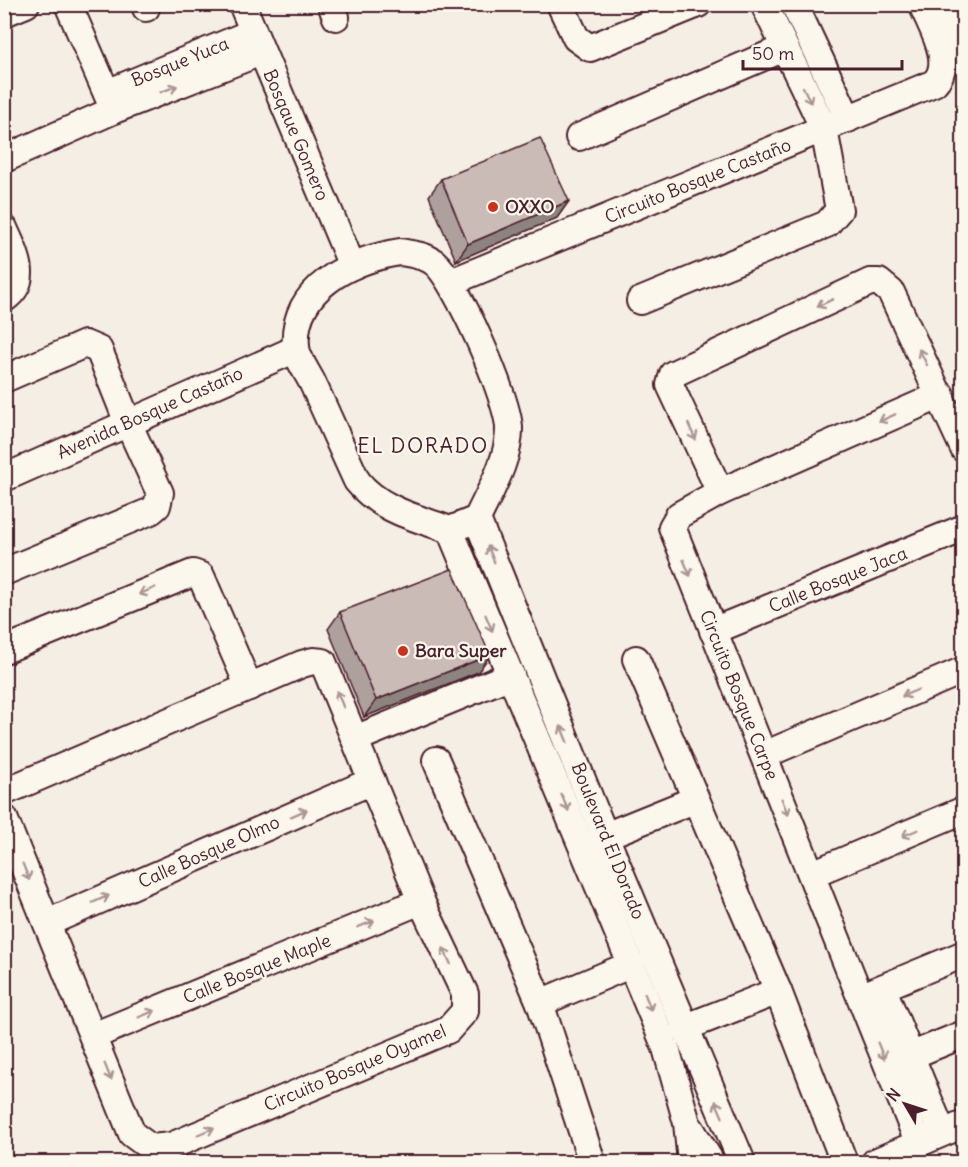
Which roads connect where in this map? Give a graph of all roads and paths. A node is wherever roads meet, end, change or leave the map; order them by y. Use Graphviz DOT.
graph roads {
  1 [pos="26,4"];
  2 [pos="68,4"];
  3 [pos="242,4"];
  4 [pos="560,4"];
  5 [pos="698,4"];
  6 [pos="764,4"];
  7 [pos="794,4"];
  8 [pos="922,4"];
  9 [pos="947,4"];
  10 [pos="4,13"];
  11 [pos="257,42"];
  12 [pos="784,48"];
  13 [pos="963,49"];
  14 [pos="111,102"];
  15 [pos="848,119"];
  16 [pos="824,129"];
  17 [pos="579,137"];
  18 [pos="4,159"];
  19 [pos="4,228"];
  20 [pos="352,266"];
  21 [pos="451,282"];
  22 [pos="4,299"];
  23 [pos="640,301"];
  24 [pos="296,349"];
  25 [pos="4,379"];
  26 [pos="941,395"];
  27 [pos="128,423"];
  28 [pos="963,449"];
  29 [pos="4,478"];
  30 [pos="720,492"];
  31 [pos="477,519"];
  32 [pos="963,528"];
  33 [pos="450,531"];
  34 [pos="4,572"];
  35 [pos="713,631"];
  36 [pos="4,650"];
  37 [pos="636,659"];
  38 [pos="963,670"];
  39 [pos="511,675"];
  40 [pos="249,687"];
  41 [pos="355,739"];
  42 [pos="765,755"];
  43 [pos="436,760"];
  44 [pos="372,782"];
  45 [pos="4,792"];
  46 [pos="694,800"];
  47 [pos="963,810"];
  48 [pos="4,818"];
  49 [pos="605,836"];
  50 [pos="812,874"];
  51 [pos="421,901"];
  52 [pos="47,923"];
  53 [pos="963,954"];
  54 [pos="632,964"];
  55 [pos="883,989"];
  56 [pos="778,991"];
  57 [pos="859,997"];
  58 [pos="540,1003"];
  59 [pos="684,1028"];
  60 [pos="963,1034"];
  61 [pos="93,1036"];
  62 [pos="910,1056"];
  63 [pos="687,1123"];
  64 [pos="953,1128"];
  65 [pos="919,1144"];
  66 [pos="592,1162"];
  67 [pos="691,1162"];
  68 [pos="711,1162"];
  69 [pos="742,1162"];
  70 [pos="844,1162"];
  71 [pos="875,1162"];
  1 -- 10 [label="street"];
  2 -- 14 [label="street"];
  3 -- 11 [label="street, Bosqaue Gomero"];
  4 -- 5 [label="street"];
  6 -- 12 [label="street"];
  7 -- 15 [label="street"];
  8 -- 15 [label="street, Circuito Bosque Castaño"];
  9 -- 13 [label="street"];
  11 -- 14 [label="street, Bosque Yuca"];
  11 -- 20 [label="street, Bosqaue Gomero"];
  12 -- 16 [label="street, one-way"];
  12 -- 17 [label="street"];
  14 -- 18 [label="street, Bosque Yuca"];
  15 -- 16 [label="street, Circuito Bosque Castaño"];
  16 -- 21 [label="street, Circuito Bosque Castaño"];
  16 -- 23 [label="street"];
  19 -- 22 [label="street"];
  20 -- 21 [label="street"];
  20 -- 24 [label="street"];
  21 -- 31 [label="street"];
  24 -- 27 [label="street, Avenida Bosque Castaño"];
  24 -- 33 [label="street"];
  25 -- 27 [label="street"];
  26 -- 28 [label="street"];
  26 -- 30 [label="street, Circuito Bosque Carpe, one-way"];
  26 -- 30 [label="street, one-way"];
  27 -- 29 [label="street, Avenida Bosque Castaño"];
  27 -- 34 [label="street"];
  30 -- 35 [label="street, Circuito Bosque Carpe, one-way"];
  31 -- 33 [label="street"];
  49 -- 31 [label="street, Boulevard El Dorado, one-way"];
  32 -- 35 [label="street, Calle Bosque Jaca"];
  33 -- 39 [label="street, Boulevard El Dorado, one-way"];
  35 -- 42 [label="street, Circuito Bosque Carpe"];
  40 -- 36 [label="street, one-way"];
  37 -- 46 [label="street"];
  38 -- 42 [label="street, one-way"];
  39 -- 41 [label="street"];
  39 -- 54 [label="street, Boulevard El Dorado, one-way"];
  41 -- 40 [label="street, Circuito Bosque Oyamel, one-way"];
  40 -- 45 [label="street, Circuito Bosque Oyamel"];
  41 -- 44 [label="street, Circuito Bosque Oyamel"];
  42 -- 50 [label="street, Circuito Bosque Carpe, one-way"];
  43 -- 58 [label="street"];
  44 -- 51 [label="street, Circuito Bosque Oyamel"];
  52 -- 44 [label="street, Calle Bosque Olmo, one-way"];
  46 -- 49 [label="street"];
  46 -- 56 [label="street"];
  47 -- 50 [label="street, one-way"];
  48 -- 52 [label="street, Circuito Bosque Oyamel, one-way"];
  49 -- 59 [label="street, Boulevard El Dorado"];
  50 -- 57 [label="street, Circuito Bosque Carpe"];
  61 -- 51 [label="street, Calle Bosque Maple, one-way"];
  61 -- 51 [label="street, Circuito Bosque Oyamel, one-way"];
  52 -- 61 [label="street, Circuito Bosque Oyamel"];
  53 -- 55 [label="street"];
  54 -- 58 [label="street"];
  54 -- 63 [label="street, Boulevard El Dorado, one-way"];
  55 -- 57 [label="street"];
  55 -- 62 [label="street"];
  56 -- 59 [label="street"];
  56 -- 70 [label="street"];
  57 -- 65 [label="street, Circuito Bosque Carpe, one-way"];
  58 -- 66 [label="street"];
  69 -- 59 [label="street, Boulevard El Dorado, one-way"];
  60 -- 62 [label="street"];
  62 -- 64 [label="street"];
  63 -- 67 [label="street, Boulevard El Dorado"];
  63 -- 68 [label="street"];
  64 -- 65 [label="street"];
  65 -- 71 [label="street"];
}
